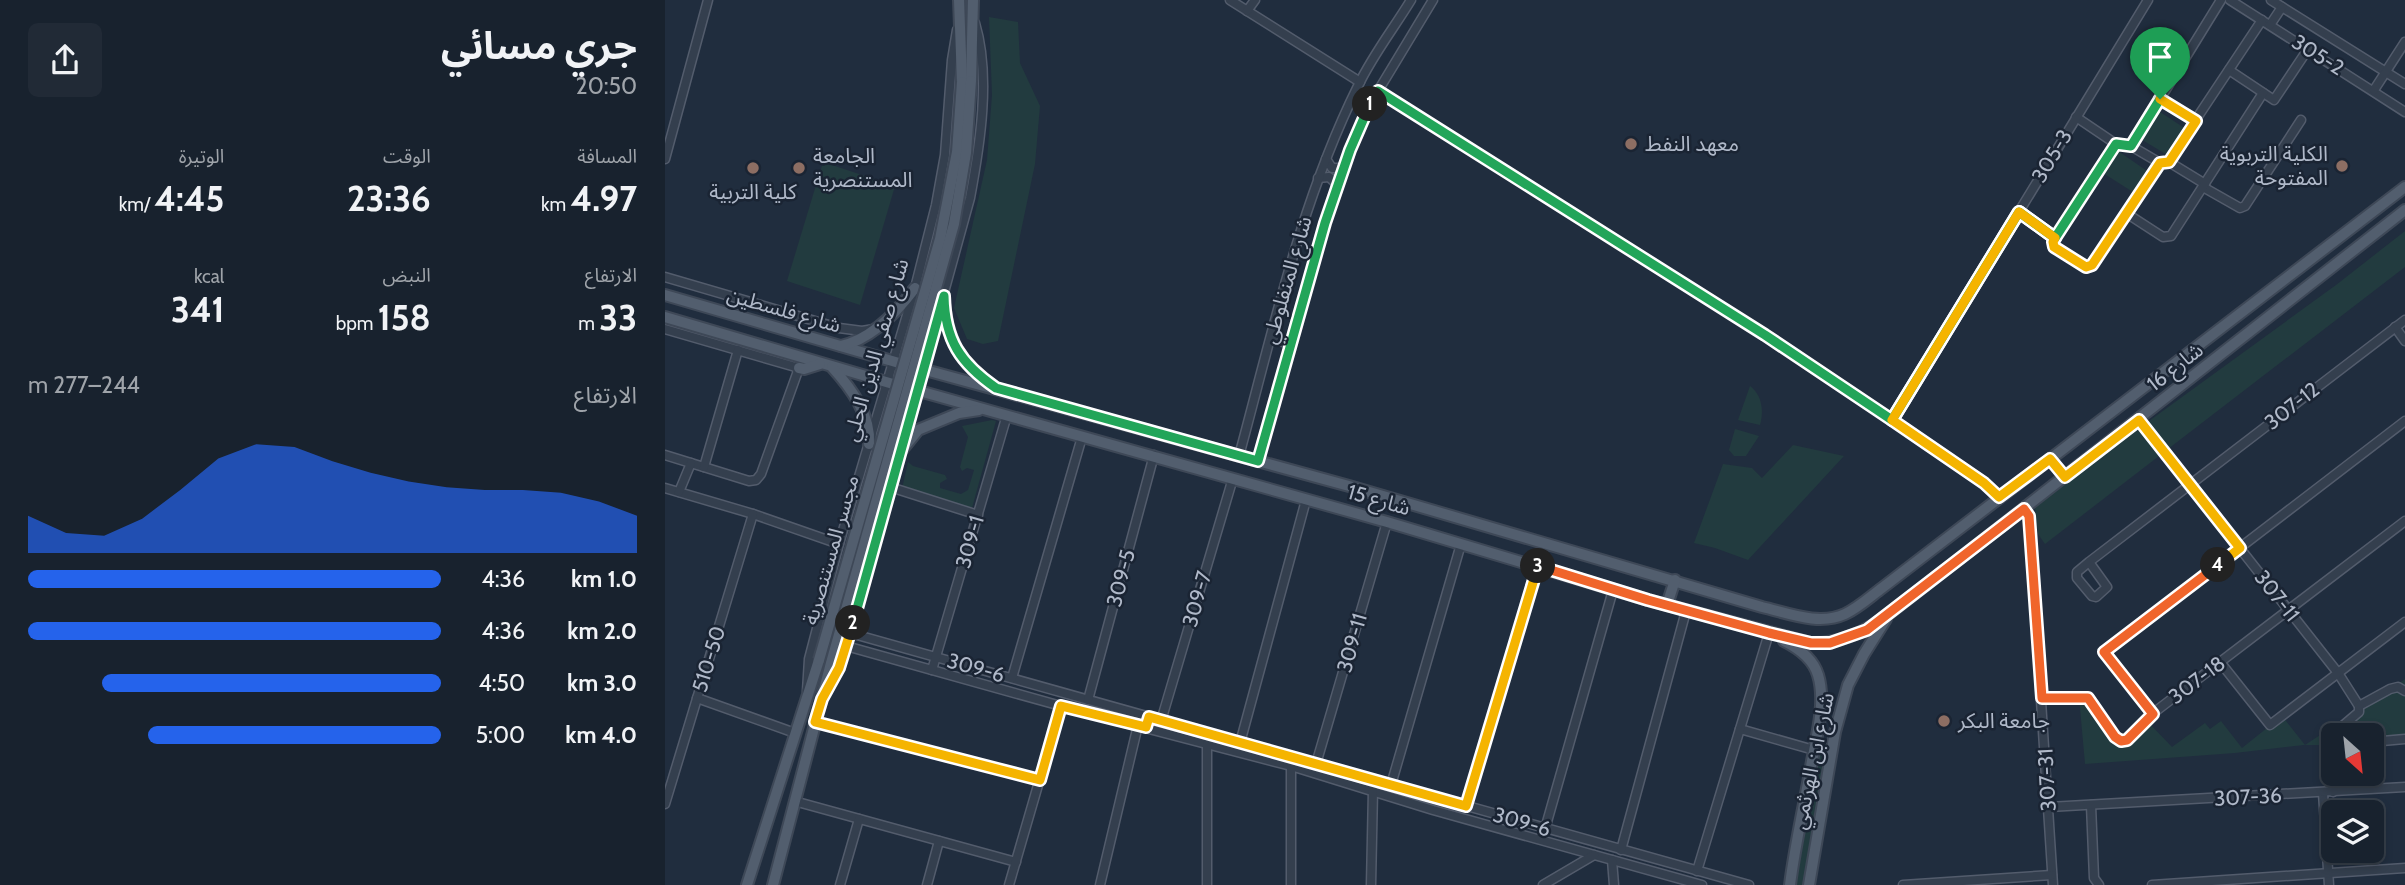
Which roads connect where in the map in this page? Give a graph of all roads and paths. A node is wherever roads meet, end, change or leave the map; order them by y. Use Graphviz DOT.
graph roads {
  1 [pos="708,0"];
  2 [pos="959,0"];
  3 [pos="973,0"];
  4 [pos="1230,0"];
  5 [pos="1255,0"];
  6 [pos="1411,0"];
  7 [pos="1433,0"];
  8 [pos="2148,0"];
  9 [pos="2221,0"];
  10 [pos="2230,0"];
  11 [pos="2271,0"];
  12 [pos="2281,7"];
  13 [pos="1247,11"];
  14 [pos="961,13"];
  15 [pos="1403,13"];
  16 [pos="973,17"];
  17 [pos="2266,22"];
  18 [pos="1419,23"];
  19 [pos="2405,42"];
  20 [pos="2308,49"];
  21 [pos="2229,70"];
  22 [pos="2386,72"];
  23 [pos="966,82"];
  24 [pos="1360,82"];
  25 [pos="2405,84"];
  26 [pos="2374,90"];
  27 [pos="1378,91"];
  28 [pos="2263,93"];
  29 [pos="2160,99"];
  30 [pos="2405,112"];
  31 [pos="2076,117"];
  32 [pos="2301,120"];
  33 [pos="2196,121"];
  34 [pos="2116,144"];
  35 [pos="2131,146"];
  36 [pos="665,159"];
  37 [pos="1326,159"];
  38 [pos="2165,163"];
  39 [pos="1343,168"];
  40 [pos="2405,177"];
  41 [pos="1318,178"];
  42 [pos="1337,184"];
  43 [pos="2204,186"];
  44 [pos="2405,187"];
  45 [pos="2405,210"];
  46 [pos="2019,212"];
  47 [pos="2126,214"];
  48 [pos="2405,216"];
  49 [pos="2358,222"];
  50 [pos="2370,237"];
  51 [pos="2055,238"];
  52 [pos="665,277"];
  53 [pos="915,288"];
  54 [pos="665,295"];
  55 [pos="944,296"];
  56 [pos="665,317"];
  57 [pos="2405,320"];
  58 [pos="2395,327"];
  59 [pos="665,329"];
  60 [pos="874,329"];
  61 [pos="1271,339"];
  62 [pos="2405,341"];
  63 [pos="1291,344"];
  64 [pos="837,346"];
  65 [pos="738,350"];
  66 [pos="896,362"];
  67 [pos="827,365"];
  68 [pos="799,368"];
  69 [pos="921,369"];
  70 [pos="890,383"];
  71 [pos="996,388"];
  72 [pos="915,390"];
  73 [pos="989,411"];
  74 [pos="1007,415"];
  75 [pos="1892,420"];
  76 [pos="2139,420"];
  77 [pos="2405,421"];
  78 [pos="1082,436"];
  79 [pos="869,444"];
  80 [pos="901,450"];
  81 [pos="665,455"];
  82 [pos="1154,455"];
  83 [pos="1239,456"];
  84 [pos="2050,459"];
  85 [pos="1258,461"];
  86 [pos="691,463"];
  87 [pos="704,467"];
  88 [pos="2065,477"];
  89 [pos="1233,478"];
  90 [pos="2190,485"];
  91 [pos="890,487"];
  92 [pos="665,488"];
  93 [pos="679,492"];
  94 [pos="1999,497"];
  95 [pos="1306,500"];
  96 [pos="2024,509"];
  97 [pos="753,514"];
  98 [pos="978,515"];
  99 [pos="2405,520"];
  100 [pos="1387,522"];
  101 [pos="839,544"];
  102 [pos="1461,544"];
  103 [pos="2240,548"];
  104 [pos="2089,562"];
  105 [pos="1537,566"];
  106 [pos="1675,580"];
  107 [pos="1613,590"];
  108 [pos="1667,605"];
  109 [pos="2289,610"];
  110 [pos="1686,611"];
  111 [pos="1890,614"];
  112 [pos="1829,619"];
  113 [pos="2405,622"];
  114 [pos="850,633"];
  115 [pos="1769,633"];
  116 [pos="1830,643"];
  117 [pos="846,646"];
  118 [pos="936,657"];
  119 [pos="818,660"];
  120 [pos="2220,662"];
  121 [pos="932,670"];
  122 [pos="2338,673"];
  123 [pos="1012,678"];
  124 [pos="1023,681"];
  125 [pos="2405,691"];
  126 [pos="807,694"];
  127 [pos="1019,694"];
  128 [pos="697,698"];
  129 [pos="2042,698"];
  130 [pos="822,699"];
  131 [pos="1089,700"];
  132 [pos="1061,706"];
  133 [pos="2359,706"];
  134 [pos="2153,714"];
  135 [pos="1149,717"];
  136 [pos="1161,721"];
  137 [pos="815,722"];
  138 [pos="2345,723"];
  139 [pos="1142,726"];
  140 [pos="1740,729"];
  141 [pos="1818,730"];
  142 [pos="795,733"];
  143 [pos="1835,733"];
  144 [pos="2405,739"];
  145 [pos="2384,741"];
  146 [pos="1240,743"];
  147 [pos="1207,744"];
  148 [pos="1814,750"];
  149 [pos="1317,764"];
  150 [pos="1291,766"];
  151 [pos="1040,780"];
  152 [pos="1391,785"];
  153 [pos="2332,786"];
  154 [pos="2405,787"];
  155 [pos="1373,790"];
  156 [pos="2333,792"];
  157 [pos="2323,793"];
  158 [pos="1437,798"];
  159 [pos="794,801"];
  160 [pos="665,804"];
  161 [pos="1804,805"];
  162 [pos="2091,805"];
  163 [pos="1466,806"];
  164 [pos="2049,807"];
  165 [pos="1822,809"];
  166 [pos="1433,810"];
  167 [pos="859,819"];
  168 [pos="765,828"];
  169 [pos="1545,829"];
  170 [pos="786,834"];
  171 [pos="939,841"];
  172 [pos="1621,850"];
  173 [pos="1594,855"];
  174 [pos="1649,858"];
  175 [pos="1612,860"];
  176 [pos="1016,862"];
  177 [pos="2405,868"];
  178 [pos="1646,869"];
  179 [pos="1697,871"];
  180 [pos="2328,873"];
  181 [pos="2052,875"];
  182 [pos="1974,883"];
  183 [pos="1698,884"];
  184 [pos="747,885"];
  185 [pos="773,885"];
  186 [pos="840,885"];
  187 [pos="927,885"];
  188 [pos="1009,885"];
  189 [pos="1100,885"];
  190 [pos="1207,885"];
  191 [pos="1290,885"];
  192 [pos="1371,885"];
  193 [pos="1543,885"];
  194 [pos="1614,885"];
  195 [pos="1749,885"];
  196 [pos="1790,885"];
  197 [pos="1809,885"];
  198 [pos="1903,885"];
  199 [pos="2053,885"];
  200 [pos="2099,885"];
  201 [pos="2153,885"];
  202 [pos="2329,885"];
  1 -- 36 [label="street"];
  2 -- 14 [label="main road, شارع صفي الدين الحلي"];
  3 -- 16 [label="main road"];
  4 -- 13 [label="street"];
  5 -- 13 [label="street"];
  6 -- 15 [label="street, شارع المنفلوطي"];
  7 -- 18 [label="street, شارع المنفلوطي"];
  8 -- 31 [label="street, 305-3"];
  9 -- 29 [label="street"];
  10 -- 17 [label="street, 305-2"];
  11 -- 12 [label="street, 305-2"];
  12 -- 17 [label="street"];
  12 -- 22 [label="street, 305-2"];
  13 -- 24 [label="street"];
  14 -- 23 [label="main road, شارع صفي الدين الحلي"];
  14 -- 53 [label="street, شارع صفي الدين الحلي"];
  15 -- 18 [label="street"];
  15 -- 24 [label="street, شارع المنفلوطي"];
  16 -- 23 [label="main road"];
  16 -- 55 [label="street"];
  17 -- 20 [label="street, 305-2"];
  17 -- 21 [label="street"];
  18 -- 27 [label="street, شارع المنفلوطي"];
  19 -- 22 [label="street"];
  20 -- 26 [label="street, 305-2"];
  20 -- 28 [label="street"];
  21 -- 28 [label="street"];
  21 -- 33 [label="street"];
  22 -- 25 [label="street, 305-2"];
  22 -- 26 [label="street"];
  23 -- 119 [label="main road, مجسر المستنصرية, bridge"];
  23 -- 130 [label="main road, مجسر المستنصرية, bridge"];
  24 -- 37 [label="street, شارع المنفلوطي"];
  26 -- 30 [label="street, 305-2"];
  27 -- 39 [label="street, شارع المنفلوطي"];
  27 -- 75 [label="street"];
  28 -- 43 [label="street"];
  29 -- 33 [label="street"];
  29 -- 35 [label="street"];
  31 -- 34 [label="street"];
  31 -- 46 [label="street, 305-3"];
  32 -- 43 [label="street"];
  33 -- 38 [label="street"];
  34 -- 35 [label="street"];
  34 -- 51 [label="street"];
  35 -- 38 [label="street"];
  37 -- 39 [label="street"];
  37 -- 41 [label="street, شارع المنفلوطي"];
  38 -- 43 [label="street"];
  38 -- 47 [label="street"];
  39 -- 42 [label="street, شارع المنفلوطي"];
  40 -- 49 [label="main road"];
  41 -- 42 [label="street"];
  41 -- 61 [label="street, شارع المنفلوطي"];
  42 -- 63 [label="street, شارع المنفلوطي"];
  43 -- 47 [label="street"];
  44 -- 49 [label="main road"];
  45 -- 50 [label="main road"];
  46 -- 51 [label="street"];
  46 -- 75 [label="street, 305-3"];
  47 -- 51 [label="street"];
  48 -- 50 [label="main road"];
  49 -- 84 [label="main road, شارع 16"];
  50 -- 76 [label="main road, شارع 16"];
  52 -- 60 [label="street"];
  53 -- 60 [label="main road"];
  53 -- 66 [label="street, شارع صفي الدين الحلي"];
  54 -- 64 [label="main road, شارع فلسطين"];
  55 -- 69 [label="street"];
  55 -- 71 [label="main road"];
  56 -- 67 [label="main road, شارع فلسطين"];
  57 -- 58 [label="street, 307-12"];
  58 -- 62 [label="street"];
  58 -- 90 [label="street, 307-12"];
  59 -- 65 [label="street"];
  60 -- 64 [label="main road"];
  61 -- 63 [label="street"];
  61 -- 83 [label="street, شارع المنفلوطي"];
  63 -- 85 [label="street, شارع المنفلوطي"];
  64 -- 66 [label="main road, شارع فلسطين"];
  65 -- 68 [label="street"];
  65 -- 87 [label="street"];
  66 -- 70 [label="street, شارع صفي الدين الحلي"];
  67 -- 68 [label="main road"];
  67 -- 70 [label="main road, شارع فلسطين"];
  67 -- 79 [label="main road"];
  68 -- 87 [label="street"];
  69 -- 71 [label="main road, شارع 15"];
  69 -- 72 [label="street"];
  70 -- 79 [label="street, شارع صفي الدين الحلي"];
  71 -- 83 [label="main road, شارع 15"];
  72 -- 73 [label="main road, شارع 15"];
  72 -- 80 [label="street"];
  73 -- 74 [label="main road, شارع 15"];
  73 -- 80 [label="main road"];
  74 -- 78 [label="main road, شارع 15"];
  74 -- 98 [label="street, 309-1"];
  75 -- 94 [label="street"];
  76 -- 88 [label="main road, شارع 16"];
  76 -- 90 [label="street, 307-11"];
  77 -- 103 [label="street, 307-18"];
  78 -- 82 [label="main road, شارع 15"];
  78 -- 123 [label="street"];
  79 -- 101 [label="street, شارع صفي الدين الحلي"];
  80 -- 91 [label="street"];
  81 -- 86 [label="street"];
  82 -- 89 [label="main road, شارع 15"];
  82 -- 131 [label="street, 309-5"];
  83 -- 85 [label="main road, شارع 15"];
  84 -- 88 [label="main road"];
  84 -- 94 [label="main road, شارع 16"];
  85 -- 106 [label="main road, شارع 15"];
  86 -- 87 [label="street"];
  86 -- 93 [label="street"];
  88 -- 96 [label="main road, شارع 16"];
  89 -- 95 [label="main road, شارع 15"];
  89 -- 136 [label="street, 309-7"];
  90 -- 103 [label="street, 307-11"];
  90 -- 104 [label="street, 307-12"];
  91 -- 98 [label="street"];
  91 -- 114 [label="street"];
  92 -- 93 [label="street"];
  93 -- 97 [label="street"];
  94 -- 112 [label="main road, شارع 16"];
  95 -- 100 [label="main road, شارع 15"];
  95 -- 146 [label="street"];
  96 -- 111 [label="main road, شارع 16"];
  96 -- 129 [label="street, 307-31"];
  97 -- 101 [label="street"];
  97 -- 128 [label="street, 510-50"];
  98 -- 118 [label="street, 309-1"];
  99 -- 109 [label="street, 307-18"];
  100 -- 102 [label="main road, شارع 15"];
  100 -- 149 [label="street, 309-11"];
  101 -- 126 [label="street, شارع صفي الدين الحلي"];
  102 -- 105 [label="main road, شارع 15"];
  102 -- 152 [label="street"];
  103 -- 109 [label="street, 307-11"];
  103 -- 134 [label="street, 307-18"];
  105 -- 107 [label="main road, شارع 15"];
  105 -- 163 [label="street"];
  106 -- 108 [label="main road"];
  106 -- 112 [label="main road, شارع 15"];
  107 -- 108 [label="main road, شارع 15"];
  107 -- 169 [label="street"];
  108 -- 110 [label="main road, شارع 15"];
  109 -- 120 [label="street, 307-18"];
  109 -- 122 [label="street, 307-11"];
  110 -- 115 [label="main road, شارع 15"];
  110 -- 172 [label="street"];
  111 -- 116 [label="main road, شارع 16"];
  111 -- 143 [label="main road, شارع ابن الهرثمي"];
  113 -- 122 [label="street"];
  114 -- 117 [label="street"];
  114 -- 118 [label="street, 309-6"];
  115 -- 116 [label="main road, شارع 15"];
  115 -- 140 [label="street"];
  115 -- 141 [label="main road, شارع ابن الهرثمي"];
  117 -- 121 [label="street, 309-6"];
  117 -- 130 [label="street"];
  118 -- 121 [label="street, 309-1"];
  118 -- 123 [label="street, 309-6"];
  119 -- 126 [label="main road, شارع صفي الدين الحلي"];
  120 -- 122 [label="street"];
  120 -- 134 [label="street, 307-18"];
  121 -- 127 [label="street, 309-6"];
  122 -- 133 [label="street, 307-11"];
  123 -- 124 [label="street, 309-6"];
  124 -- 127 [label="street"];
  124 -- 131 [label="street, 309-6"];
  125 -- 133 [label="street"];
  126 -- 142 [label="main road, شارع صفي الدين الحلي"];
  127 -- 132 [label="street, 309-6"];
  128 -- 142 [label="street"];
  128 -- 160 [label="street, 510-50"];
  129 -- 134 [label="street"];
  129 -- 164 [label="street, 307-31"];
  130 -- 137 [label="main road"];
  131 -- 135 [label="street, 309-6"];
  132 -- 139 [label="street, 309-6"];
  132 -- 151 [label="street"];
  133 -- 138 [label="street"];
  135 -- 136 [label="street, 309-6"];
  135 -- 139 [label="street"];
  136 -- 146 [label="street, 309-6"];
  137 -- 151 [label="street"];
  137 -- 159 [label="main road"];
  139 -- 147 [label="street, 309-6"];
  139 -- 189 [label="street"];
  140 -- 148 [label="street"];
  140 -- 179 [label="street"];
  141 -- 143 [label="main road"];
  141 -- 148 [label="main road, شارع ابن الهرثمي"];
  142 -- 168 [label="main road, شارع صفي الدين الحلي"];
  143 -- 165 [label="main road, شارع ابن الهرثمي"];
  144 -- 145 [label="street"];
  146 -- 149 [label="street, 309-6"];
  147 -- 150 [label="street, 309-6"];
  147 -- 190 [label="street"];
  148 -- 161 [label="main road, شارع ابن الهرثمي"];
  149 -- 152 [label="street, 309-6"];
  150 -- 155 [label="street, 309-6"];
  150 -- 191 [label="street"];
  151 -- 176 [label="street"];
  152 -- 158 [label="street, 309-6"];
  153 -- 156 [label="street"];
  154 -- 156 [label="street, 307-36"];
  155 -- 166 [label="street, 309-6"];
  155 -- 192 [label="street"];
  156 -- 157 [label="street, 307-36"];
  157 -- 162 [label="street, 307-36"];
  157 -- 180 [label="street"];
  158 -- 163 [label="street, 309-6"];
  158 -- 166 [label="street"];
  159 -- 167 [label="street"];
  159 -- 170 [label="main road"];
  161 -- 165 [label="main road"];
  161 -- 196 [label="main road, شارع ابن الهرثمي"];
  162 -- 164 [label="street, 307-36"];
  162 -- 200 [label="street"];
  163 -- 169 [label="street, 309-6"];
  164 -- 181 [label="street, 307-31"];
  165 -- 197 [label="main road, شارع ابن الهرثمي"];
  166 -- 173 [label="street, 309-6"];
  167 -- 171 [label="street"];
  167 -- 186 [label="street"];
  168 -- 170 [label="main road"];
  168 -- 184 [label="main road, شارع صفي الدين الحلي"];
  169 -- 172 [label="street, 309-6"];
  170 -- 185 [label="main road"];
  171 -- 176 [label="street"];
  171 -- 187 [label="street"];
  172 -- 174 [label="street, 309-6"];
  173 -- 175 [label="street, 309-6"];
  173 -- 193 [label="street"];
  174 -- 178 [label="street"];
  174 -- 179 [label="street, 309-6"];
  175 -- 178 [label="street, 309-6"];
  175 -- 194 [label="street"];
  176 -- 188 [label="street"];
  177 -- 180 [label="street"];
  178 -- 183 [label="street, 309-6"];
  179 -- 195 [label="street, 309-6"];
  180 -- 201 [label="street"];
  180 -- 202 [label="street"];
  181 -- 182 [label="street"];
  181 -- 199 [label="street, 307-31"];
  182 -- 198 [label="street"];
}
